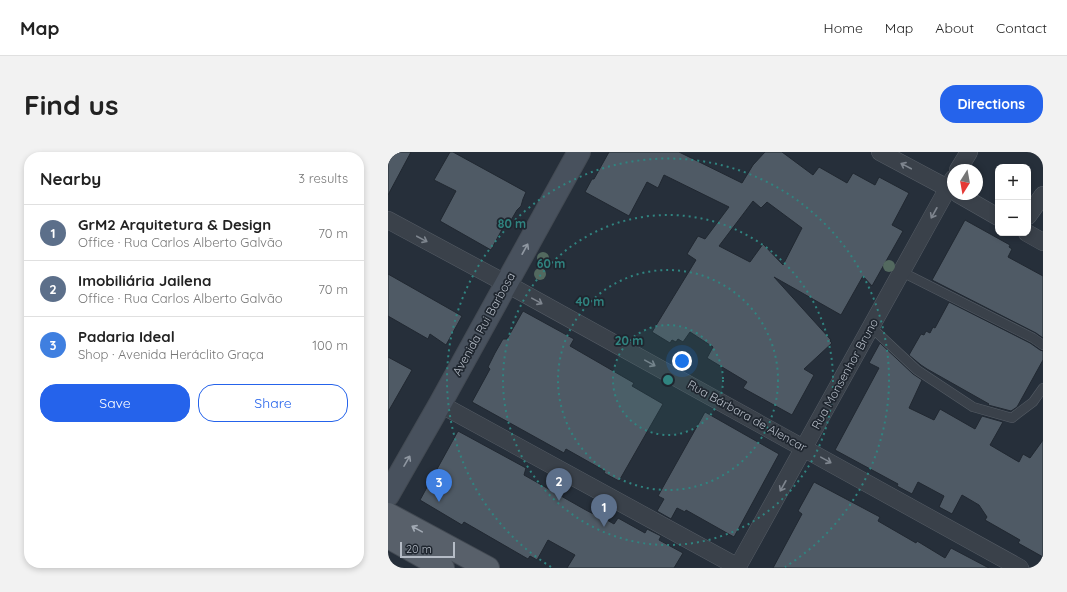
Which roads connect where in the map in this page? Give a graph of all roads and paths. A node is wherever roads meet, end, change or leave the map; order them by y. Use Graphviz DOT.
graph roads {
  1 [pos="579,152"];
  2 [pos="880,152"];
  3 [pos="969,152"];
  4 [pos="962,164"];
  5 [pos="947,185"];
  6 [pos="1043,195"];
  7 [pos="947,198"];
  8 [pos="972,200"];
  9 [pos="1031,212"];
  10 [pos="995,215"];
  11 [pos="388,220"];
  12 [pos="1031,235"];
  13 [pos="1043,242"];
  14 [pos="902,272"];
  15 [pos="505,284"];
  16 [pos="871,327"];
  17 [pos="1043,345"];
  18 [pos="1043,388"];
  19 [pos="440,404"];
  20 [pos="804,448"];
  21 [pos="388,495"];
  22 [pos="388,514"];
  23 [pos="388,537"];
  24 [pos="738,567"];
  25 [pos="443,568"];
  26 [pos="488,568"];
  27 [pos="1020,568"];
  15 -- 1 [label="main road, Avenida Rui Barbosa, one-way"];
  5 -- 2 [label="street, one-way"];
  3 -- 4 [label="street"];
  6 -- 9 [label="street"];
  7 -- 14 [label="street, Rua Monsenhor Bruno, one-way"];
  8 -- 10 [label="street"];
  11 -- 15 [label="street, Rua Bárbara de Alencar, one-way"];
  12 -- 13 [label="street"];
  14 -- 16 [label="street, Rua Monsenhor Bruno"];
  14 -- 17 [label="lane"];
  15 -- 19 [label="main road, Avenida Rui Barbosa"];
  15 -- 20 [label="street, Rua Bárbara de Alencar, one-way"];
  16 -- 18 [label="lane"];
  16 -- 20 [label="street, Rua Monsenhor Bruno"];
  21 -- 19 [label="main road, Avenida Rui Barbosa, one-way"];
  19 -- 24 [label="street"];
  20 -- 24 [label="street, Rua Monsenhor Bruno, one-way"];
  20 -- 27 [label="street, Rua Bárbara de Alencar, one-way"];
  26 -- 22 [label="main road, one-way"];
  23 -- 25 [label="main road"];
}
